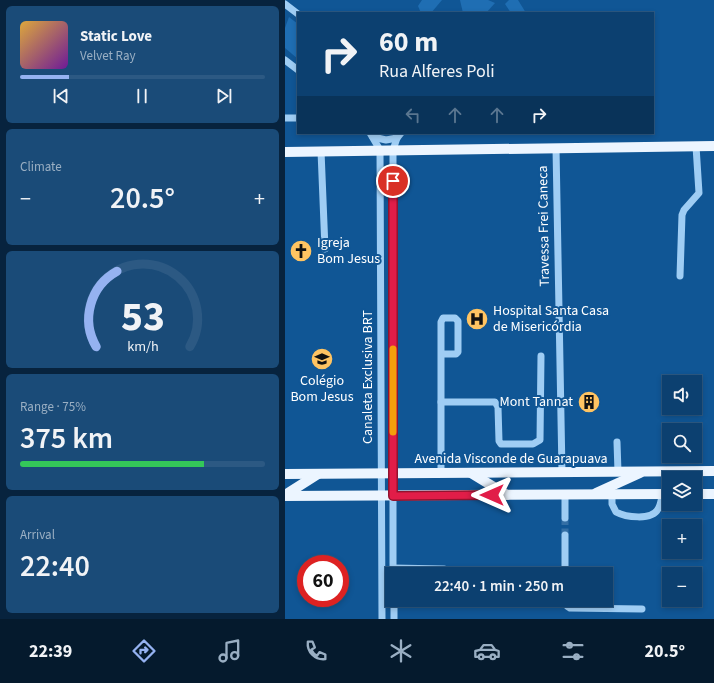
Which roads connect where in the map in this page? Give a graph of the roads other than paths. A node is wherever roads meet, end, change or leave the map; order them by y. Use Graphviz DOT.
graph roads {
  1 [pos="285,4"];
  2 [pos="297,13"];
  3 [pos="285,60"];
  4 [pos="297,69"];
  5 [pos="285,118"];
  6 [pos="297,118"];
  7 [pos="371,135"];
  8 [pos="399,135"];
  9 [pos="696,146"];
  10 [pos="714,146"];
  11 [pos="555,148"];
  12 [pos="380,150"];
  13 [pos="393,150"];
  14 [pos="321,151"];
  15 [pos="285,152"];
  16 [pos="325,249"];
  17 [pos="680,276"];
  18 [pos="441,354"];
  19 [pos="541,356"];
  20 [pos="441,402"];
  21 [pos="617,442"];
  22 [pos="714,471"];
  23 [pos="562,472"];
  24 [pos="618,472"];
  25 [pos="643,472"];
  26 [pos="381,473"];
  27 [pos="441,473"];
  28 [pos="470,473"];
  29 [pos="285,474"];
  30 [pos="318,474"];
  31 [pos="393,474"];
  32 [pos="593,494"];
  33 [pos="612,494"];
  34 [pos="662,494"];
  35 [pos="702,494"];
  36 [pos="714,494"];
  37 [pos="507,495"];
  38 [pos="565,495"];
  39 [pos="285,496"];
  40 [pos="381,496"];
  41 [pos="393,496"];
  42 [pos="662,502"];
  43 [pos="565,518"];
  44 [pos="565,535"];
  45 [pos="393,567"];
  46 [pos="565,567"];
  47 [pos="393,607"];
  48 [pos="568,607"];
  49 [pos="642,609"];
  50 [pos="382,619"];
  51 [pos="394,619"];
  1 -- 2 [label="street"];
  3 -- 4 [label="street"];
  5 -- 6 [label="street"];
  7 -- 8 [label="street"];
  7 -- 12 [label="street, Canaleta Exclusiva BRT"];
  8 -- 13 [label="street"];
  9 -- 10 [label="main road"];
  9 -- 11 [label="main road"];
  9 -- 17 [label="street"];
  11 -- 13 [label="main road"];
  11 -- 23 [label="street, Travessa Frei Caneca"];
  12 -- 13 [label="main road"];
  12 -- 14 [label="main road"];
  12 -- 26 [label="street, Canaleta Exclusiva BRT"];
  13 -- 31 [label="street"];
  14 -- 15 [label="main road"];
  14 -- 16 [label="street"];
  18 -- 18 [label="street"];
  18 -- 20 [label="street"];
  19 -- 20 [label="street"];
  20 -- 27 [label="street"];
  21 -- 24 [label="street"];
  22 -- 25 [label="main road, Avenida Visconde de Guarapuava"];
  23 -- 24 [label="main road, Avenida Visconde de Guarapuava"];
  23 -- 28 [label="main road, Avenida Visconde de Guarapuava"];
  24 -- 25 [label="main road, Avenida Visconde de Guarapuava"];
  25 -- 32 [label="main road"];
  26 -- 30 [label="main road, Avenida Visconde de Guarapuava"];
  26 -- 31 [label="main road, Avenida Visconde de Guarapuava"];
  26 -- 40 [label="street, Canaleta Exclusiva BRT"];
  27 -- 28 [label="main road, Avenida Visconde de Guarapuava"];
  27 -- 31 [label="main road, Avenida Visconde de Guarapuava"];
  28 -- 37 [label="main road"];
  29 -- 30 [label="main road, Avenida Visconde de Guarapuava"];
  30 -- 39 [label="main road"];
  31 -- 41 [label="street"];
  32 -- 33 [label="main road"];
  32 -- 38 [label="main road"];
  33 -- 34 [label="main road"];
  33 -- 42 [label="street"];
  35 -- 36 [label="main road"];
  37 -- 38 [label="main road"];
  37 -- 41 [label="main road"];
  38 -- 43 [label="street"];
  39 -- 40 [label="main road"];
  40 -- 41 [label="main road"];
  40 -- 50 [label="street, Canaleta Exclusiva BRT"];
  41 -- 45 [label="street"];
  44 -- 46 [label="street"];
  47 -- 51 [label="street"];
  48 -- 49 [label="street"];
}
